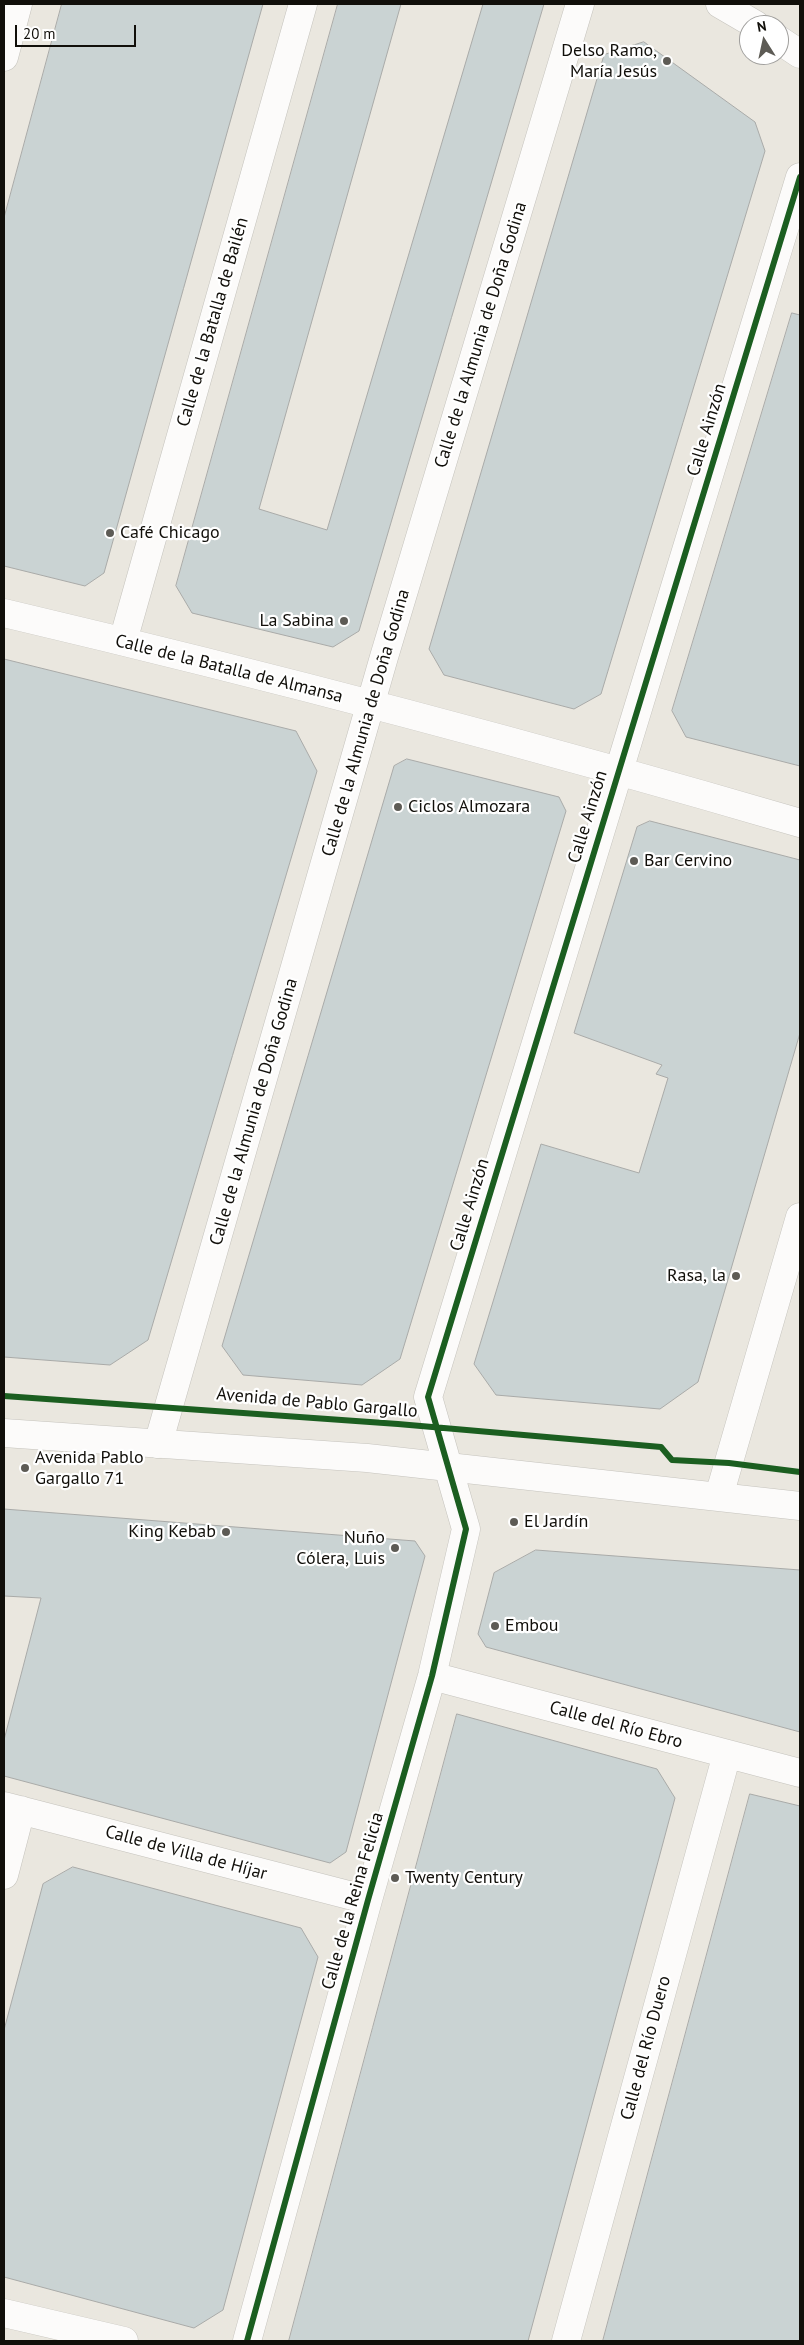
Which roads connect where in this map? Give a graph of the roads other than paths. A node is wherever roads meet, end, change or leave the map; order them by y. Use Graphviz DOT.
graph roads {
  1 [pos="18,4"];
  2 [pos="303,4"];
  3 [pos="580,4"];
  4 [pos="720,4"];
  5 [pos="739,15"];
  6 [pos="789,47"];
  7 [pos="800,54"];
  8 [pos="4,57"];
  9 [pos="800,177"];
  10 [pos="4,613"];
  11 [pos="123,641"];
  12 [pos="371,705"];
  13 [pos="618,770"];
  14 [pos="800,823"];
  15 [pos="800,1217"];
  16 [pos="4,1433"];
  17 [pos="158,1444"];
  18 [pos="448,1467"];
  19 [pos="719,1496"];
  20 [pos="800,1506"];
  21 [pos="432,1676"];
  22 [pos="727,1754"];
  23 [pos="800,1773"];
  24 [pos="12,1808"];
  25 [pos="4,1875"];
  26 [pos="368,1900"];
  27 [pos="4,2313"];
  28 [pos="124,2341"];
  29 [pos="247,2341"];
  30 [pos="566,2341"];
  1 -- 8 [label="street"];
  2 -- 11 [label="street, Calle de la Batalla de Bailén"];
  3 -- 12 [label="street, Calle de la Almunia de Doña Godina"];
  4 -- 5 [label="street"];
  6 -- 7 [label="street"];
  9 -- 13 [label="street, Calle Ainzón"];
  10 -- 11 [label="street, Calle de la Batalla de Almansa"];
  11 -- 12 [label="street, Calle de la Batalla de Almansa"];
  12 -- 13 [label="street, Calle de la Batalla de Almansa"];
  12 -- 17 [label="street, Calle de la Almunia de Doña Godina"];
  13 -- 14 [label="street, Calle de la Batalla de Almansa"];
  13 -- 18 [label="street, Calle Ainzón"];
  15 -- 19 [label="street"];
  16 -- 17 [label="street"];
  17 -- 18 [label="street"];
  18 -- 19 [label="street"];
  18 -- 21 [label="street, Calle de la Reina Felicia"];
  19 -- 20 [label="street"];
  21 -- 22 [label="street, Calle del Río Ebro"];
  21 -- 26 [label="street, Calle de la Reina Felicia"];
  22 -- 23 [label="street, Calle del Río Ebro"];
  22 -- 30 [label="street, Calle del Río Duero"];
  24 -- 25 [label="street"];
  24 -- 26 [label="street, Calle de Villa de Híjar"];
  26 -- 29 [label="street, Calle de la Reina Felicia"];
  27 -- 28 [label="street"];
}
